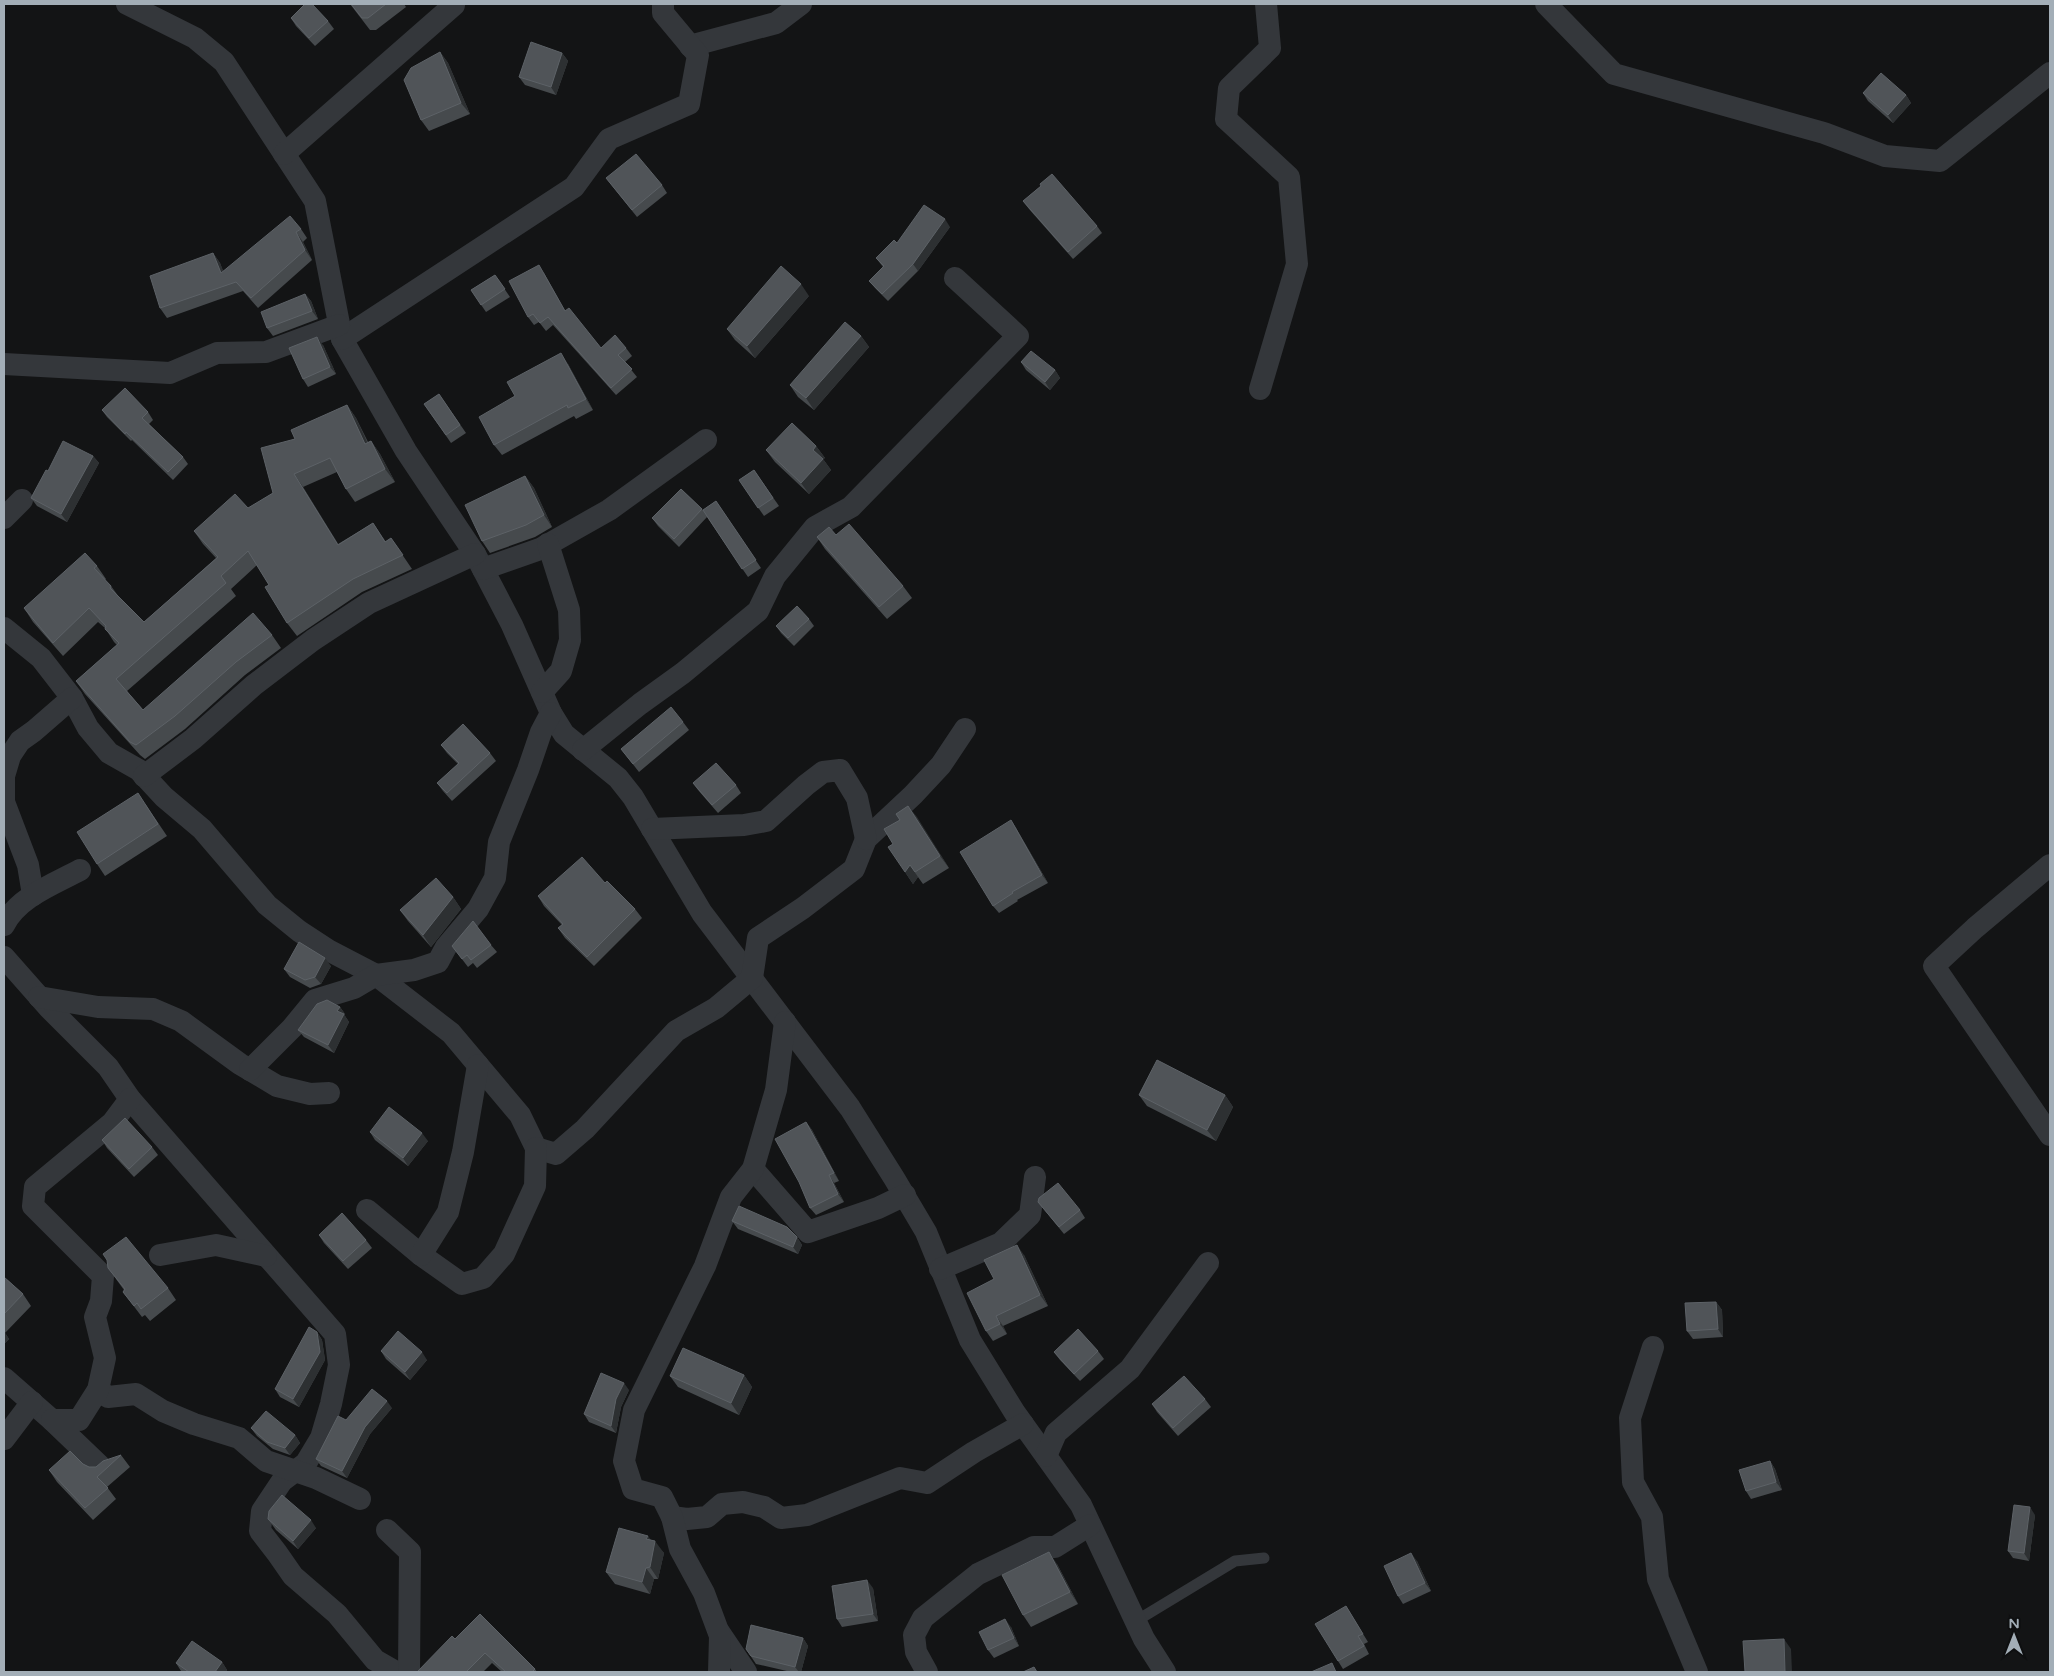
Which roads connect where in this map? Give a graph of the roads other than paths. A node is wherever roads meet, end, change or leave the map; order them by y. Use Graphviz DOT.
graph roads {
  1 [pos="127,4"];
  2 [pos="663,4"];
  3 [pos="800,4"];
  4 [pos="1266,4"];
  5 [pos="1546,4"];
  6 [pos="454,5"];
  7 [pos="690,46"];
  8 [pos="2050,73"];
  9 [pos="284,154"];
  10 [pos="955,278"];
  11 [pos="340,332"];
  12 [pos="4,364"];
  13 [pos="1260,389"];
  14 [pos="706,440"];
  15 [pos="22,500"];
  16 [pos="4,518"];
  17 [pos="548,544"];
  18 [pos="479,561"];
  19 [pos="4,628"];
  20 [pos="542,692"];
  21 [pos="72,698"];
  22 [pos="551,713"];
  23 [pos="965,729"];
  24 [pos="583,750"];
  25 [pos="144,776"];
  26 [pos="652,830"];
  27 [pos="866,839"];
  28 [pos="2050,865"];
  29 [pos="80,870"];
  30 [pos="34,895"];
  31 [pos="4,925"];
  32 [pos="4,957"];
  33 [pos="376,975"];
  34 [pos="752,978"];
  35 [pos="39,997"];
  36 [pos="785,1022"];
  37 [pos="478,1065"];
  38 [pos="250,1070"];
  39 [pos="329,1093"];
  40 [pos="130,1099"];
  41 [pos="2048,1124"];
  42 [pos="536,1148"];
  43 [pos="753,1169"];
  44 [pos="1035,1177"];
  45 [pos="905,1195"];
  46 [pos="366,1210"];
  47 [pos="160,1255"];
  48 [pos="421,1255"];
  49 [pos="266,1256"];
  50 [pos="1208,1263"];
  51 [pos="940,1269"];
  52 [pos="1653,1347"];
  53 [pos="4,1378"];
  54 [pos="98,1390"];
  55 [pos="32,1402"];
  56 [pos="52,1420"];
  57 [pos="1023,1424"];
  58 [pos="4,1439"];
  59 [pos="1046,1456"];
  60 [pos="100,1466"];
  61 [pos="296,1471"];
  62 [pos="360,1499"];
  63 [pos="672,1518"];
  64 [pos="1090,1525"];
  65 [pos="387,1530"];
  66 [pos="1264,1558"];
  67 [pos="1136,1621"];
  68 [pos="719,1632"];
  69 [pos="396,1672"];
  70 [pos="409,1672"];
  71 [pos="719,1672"];
  72 [pos="746,1672"];
  73 [pos="927,1672"];
  74 [pos="1164,1672"];
  75 [pos="1697,1672"];
  1 -- 9 [label="street"];
  2 -- 7 [label="street"];
  3 -- 7 [label="street"];
  4 -- 13 [label="street"];
  5 -- 8 [label="street"];
  6 -- 9 [label="street"];
  7 -- 11 [label="street"];
  9 -- 11 [label="street"];
  10 -- 24 [label="street"];
  11 -- 12 [label="street"];
  11 -- 18 [label="street"];
  14 -- 17 [label="street"];
  15 -- 16 [label="street"];
  17 -- 18 [label="street"];
  17 -- 20 [label="street"];
  18 -- 20 [label="street"];
  18 -- 25 [label="street"];
  19 -- 21 [label="street"];
  20 -- 22 [label="street"];
  21 -- 25 [label="street"];
  21 -- 30 [label="street"];
  22 -- 24 [label="street"];
  22 -- 33 [label="street"];
  23 -- 27 [label="street"];
  24 -- 26 [label="street"];
  25 -- 33 [label="street"];
  26 -- 27 [label="street"];
  26 -- 34 [label="street"];
  27 -- 34 [label="street"];
  28 -- 41 [label="street"];
  29 -- 30 [label="street"];
  30 -- 31 [label="street"];
  32 -- 35 [label="street"];
  33 -- 37 [label="street"];
  33 -- 38 [label="street"];
  34 -- 36 [label="street"];
  34 -- 42 [label="street"];
  35 -- 38 [label="street"];
  35 -- 40 [label="street"];
  36 -- 43 [label="street"];
  36 -- 45 [label="street"];
  37 -- 42 [label="street"];
  37 -- 48 [label="street"];
  38 -- 39 [label="street"];
  40 -- 49 [label="street"];
  40 -- 54 [label="street"];
  42 -- 48 [label="street"];
  43 -- 45 [label="street"];
  43 -- 63 [label="street"];
  44 -- 51 [label="street"];
  45 -- 51 [label="street"];
  46 -- 48 [label="street"];
  47 -- 49 [label="street"];
  49 -- 61 [label="street"];
  50 -- 59 [label="street"];
  51 -- 57 [label="street"];
  52 -- 75 [label="street"];
  53 -- 55 [label="street"];
  54 -- 56 [label="street"];
  54 -- 61 [label="street"];
  55 -- 56 [label="street"];
  55 -- 58 [label="street"];
  56 -- 60 [label="street"];
  57 -- 59 [label="street"];
  57 -- 63 [label="street"];
  59 -- 64 [label="street"];
  61 -- 62 [label="street"];
  61 -- 69 [label="street"];
  63 -- 68 [label="street"];
  64 -- 67 [label="street"];
  64 -- 73 [label="street"];
  65 -- 70 [label="street"];
  66 -- 67 [label="lane"];
  67 -- 74 [label="street"];
  68 -- 71 [label="street"];
  68 -- 72 [label="street"];
}
